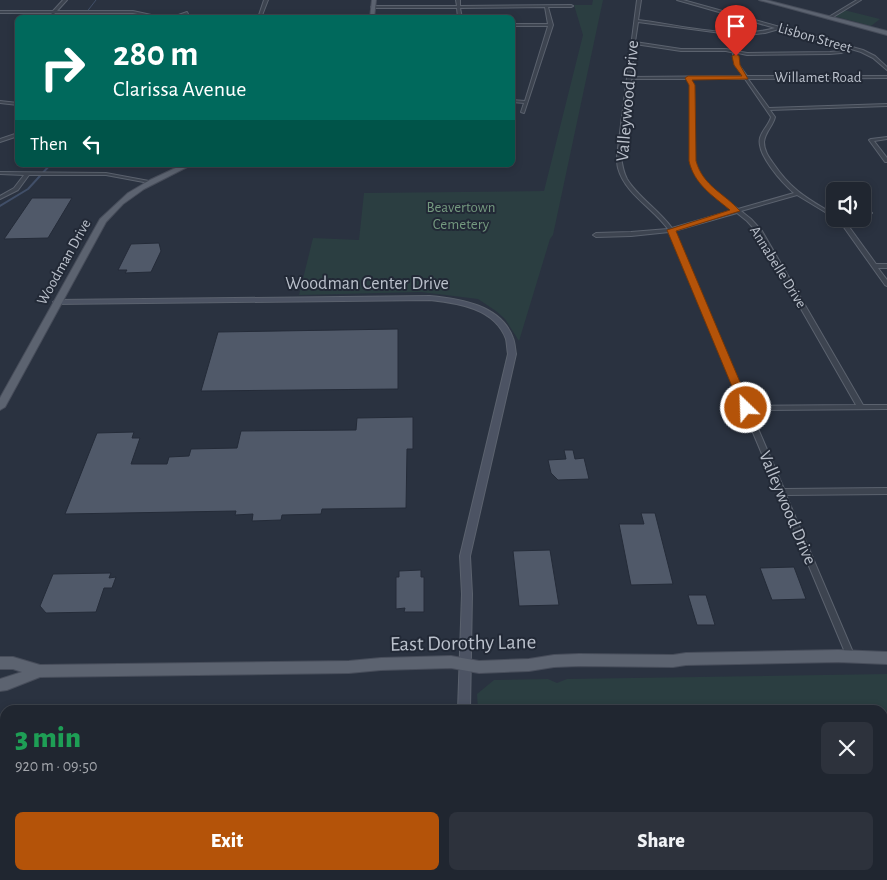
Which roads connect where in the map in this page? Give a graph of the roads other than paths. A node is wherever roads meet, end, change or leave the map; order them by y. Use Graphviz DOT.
graph roads {
  1 [pos="65,0"];
  2 [pos="266,0"];
  3 [pos="374,0"];
  4 [pos="458,0"];
  5 [pos="518,0"];
  6 [pos="639,0"];
  7 [pos="679,0"];
  8 [pos="761,0"];
  9 [pos="778,0"];
  10 [pos="860,0"];
  11 [pos="772,3"];
  12 [pos="519,6"];
  13 [pos="546,6"];
  14 [pos="571,6"];
  15 [pos="373,7"];
  16 [pos="459,7"];
  17 [pos="0,12"];
  18 [pos="54,12"];
  19 [pos="187,13"];
  20 [pos="51,15"];
  21 [pos="152,15"];
  22 [pos="180,15"];
  23 [pos="260,15"];
  24 [pos="372,15"];
  25 [pos="460,15"];
  26 [pos="829,18"];
  27 [pos="636,21"];
  28 [pos="515,25"];
  29 [pos="551,25"];
  30 [pos="778,28"];
  31 [pos="887,33"];
  32 [pos="633,43"];
  33 [pos="850,48"];
  34 [pos="737,53"];
  35 [pos="887,69"];
  36 [pos="887,77"];
  37 [pos="628,78"];
  38 [pos="688,78"];
  39 [pos="746,78"];
  40 [pos="515,101"];
  41 [pos="0,102"];
  42 [pos="526,102"];
  43 [pos="15,104"];
  44 [pos="887,105"];
  45 [pos="769,108"];
  46 [pos="523,112"];
  47 [pos="15,135"];
  48 [pos="887,138"];
  49 [pos="0,141"];
  50 [pos="887,161"];
  51 [pos="92,167"];
  52 [pos="183,167"];
  53 [pos="0,173"];
  54 [pos="28,173"];
  55 [pos="88,173"];
  56 [pos="149,182"];
  57 [pos="796,194"];
  58 [pos="0,198"];
  59 [pos="736,211"];
  60 [pos="826,212"];
  61 [pos="845,227"];
  62 [pos="671,230"];
  63 [pos="596,234"];
  64 [pos="874,266"];
  65 [pos="887,266"];
  66 [pos="887,284"];
  67 [pos="57,302"];
  68 [pos="0,407"];
  69 [pos="861,407"];
  70 [pos="887,407"];
  71 [pos="746,408"];
  72 [pos="887,491"];
  73 [pos="781,492"];
  74 [pos="851,657"];
  75 [pos="887,658"];
  76 [pos="0,663"];
  77 [pos="464,664"];
  78 [pos="40,671"];
  79 [pos="0,684"];
  80 [pos="464,705"];
  1 -- 18 [label="street"];
  2 -- 23 [label="street"];
  3 -- 15 [label="main road"];
  4 -- 16 [label="street"];
  5 -- 12 [label="street"];
  6 -- 27 [label="street, Valleywood Drive"];
  7 -- 30 [label="street, Lisbon Street"];
  8 -- 11 [label="main road"];
  9 -- 11 [label="street"];
  10 -- 26 [label="street"];
  11 -- 26 [label="main road"];
  12 -- 13 [label="street"];
  12 -- 16 [label="street"];
  13 -- 14 [label="street"];
  13 -- 29 [label="street"];
  15 -- 16 [label="street"];
  15 -- 24 [label="main road"];
  16 -- 25 [label="street"];
  17 -- 18 [label="street"];
  18 -- 20 [label="street"];
  18 -- 21 [label="street"];
  19 -- 22 [label="street"];
  26 -- 31 [label="main road"];
  27 -- 30 [label="street"];
  27 -- 32 [label="street, Valleywood Drive"];
  28 -- 29 [label="street"];
  29 -- 42 [label="street"];
  30 -- 33 [label="street, Lisbon Street"];
  32 -- 34 [label="street"];
  32 -- 37 [label="street, Valleywood Drive"];
  33 -- 34 [label="street"];
  33 -- 35 [label="street, Lisbon Street"];
  34 -- 39 [label="street"];
  36 -- 39 [label="street, Willamet Road"];
  37 -- 38 [label="street, Willamet Road"];
  37 -- 62 [label="street, Valleywood Drive"];
  38 -- 39 [label="street, Willamet Road"];
  38 -- 59 [label="street, Annabelle Drive"];
  39 -- 45 [label="street"];
  40 -- 42 [label="street"];
  41 -- 43 [label="street"];
  42 -- 46 [label="street"];
  44 -- 45 [label="street"];
  45 -- 57 [label="street"];
  47 -- 49 [label="street"];
  48 -- 50 [label="street"];
  51 -- 55 [label="street"];
  52 -- 56 [label="main road, Woodman Drive"];
  53 -- 54 [label="street"];
  54 -- 55 [label="street"];
  54 -- 58 [label="street"];
  55 -- 56 [label="street"];
  56 -- 67 [label="main road, Woodman Drive"];
  57 -- 59 [label="street"];
  57 -- 60 [label="street"];
  59 -- 62 [label="street"];
  59 -- 69 [label="street, Annabelle Drive"];
  61 -- 64 [label="street"];
  62 -- 63 [label="street"];
  62 -- 71 [label="street, Valleywood Drive"];
  64 -- 65 [label="street"];
  64 -- 66 [label="street"];
  67 -- 68 [label="main road, Woodman Drive"];
  67 -- 77 [label="street, Woodman Center Drive"];
  69 -- 70 [label="street"];
  69 -- 71 [label="street"];
  71 -- 73 [label="street, Valleywood Drive"];
  72 -- 73 [label="street"];
  73 -- 74 [label="street, Valleywood Drive"];
  74 -- 75 [label="main road, East Dorothy Lane"];
  74 -- 77 [label="main road, East Dorothy Lane"];
  76 -- 78 [label="main road, East Dorothy Lane"];
  77 -- 78 [label="main road, East Dorothy Lane"];
  77 -- 80 [label="street, Woodman Center Drive"];
  78 -- 79 [label="main road, East Dorothy Lane"];
}
